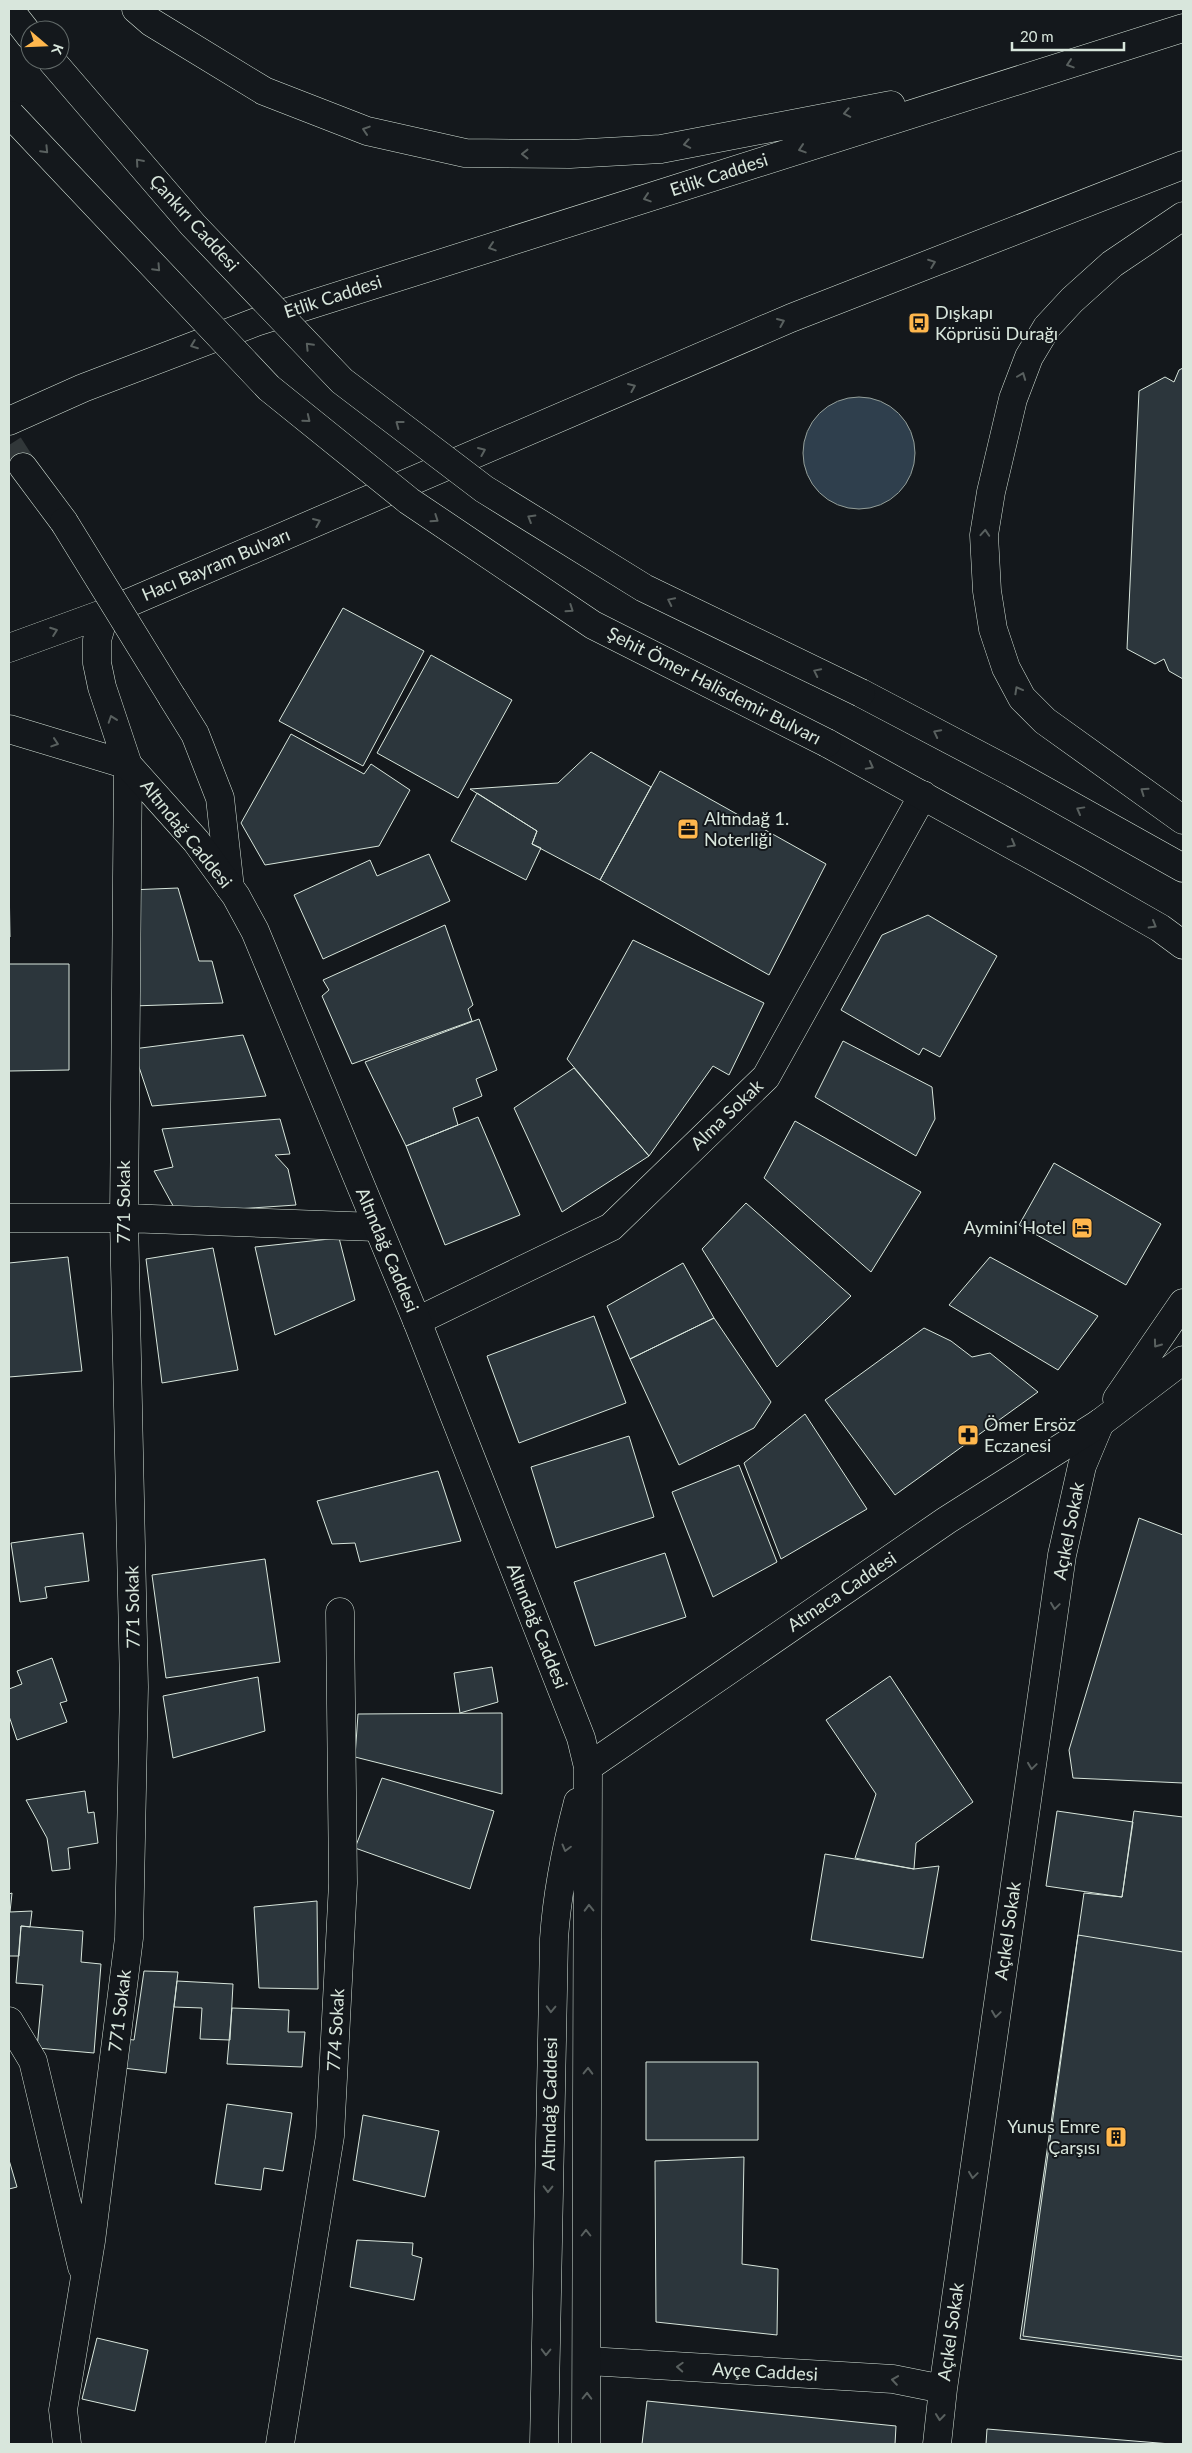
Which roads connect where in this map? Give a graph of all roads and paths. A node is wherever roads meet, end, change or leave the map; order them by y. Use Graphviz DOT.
graph roads {
  1 [pos="136,9"];
  2 [pos="1183,28"];
  3 [pos="60,70"];
  4 [pos="1015,81"];
  5 [pos="10,114"];
  6 [pos="1183,165"];
  7 [pos="1183,216"];
  8 [pos="83,388"];
  9 [pos="9,411"];
  10 [pos="9,421"];
  11 [pos="23,467"];
  12 [pos="105,613"];
  13 [pos="9,648"];
  14 [pos="9,729"];
  15 [pos="128,765"];
  16 [pos="922,795"];
  17 [pos="1183,820"];
  18 [pos="1183,868"];
  19 [pos="230,888"];
  20 [pos="1183,944"];
  21 [pos="9,1218"];
  22 [pos="124,1218"];
  23 [pos="377,1227"];
  24 [pos="1183,1304"];
  25 [pos="417,1321"];
  26 [pos="1183,1360"];
  27 [pos="1100,1423"];
  28 [pos="340,1612"];
  29 [pos="588,1767"];
  30 [pos="9,2021"];
  31 [pos="86,2279"];
  32 [pos="588,2361"];
  33 [pos="943,2389"];
  34 [pos="68,2444"];
  35 [pos="280,2444"];
  36 [pos="544,2444"];
  37 [pos="586,2444"];
  38 [pos="937,2444"];
  4 -- 1 [label="main road, one-way"];
  2 -- 4 [label="main road, Etlik Caddesi, one-way"];
  18 -- 3 [label="main road, Çankırı Caddesi, one-way, bridge"];
  4 -- 8 [label="main road, Etlik Caddesi, one-way"];
  5 -- 16 [label="main road, Şehit Ömer Halisdemir Bulvarı, one-way, bridge"];
  12 -- 6 [label="main road, Hacı Bayram Bulvarı, one-way"];
  17 -- 7 [label="main road, one-way"];
  8 -- 9 [label="main road"];
  8 -- 10 [label="main road"];
  11 -- 19 [label="main road, bridge"];
  13 -- 12 [label="main road, Hacı Bayram Bulvarı, one-way"];
  15 -- 12 [label="main road, Altındağ Caddesi, one-way"];
  14 -- 15 [label="main road, Altındağ Caddesi, one-way"];
  15 -- 19 [label="main road, Altındağ Caddesi"];
  15 -- 22 [label="main road, 771 Sokak"];
  16 -- 20 [label="main road, Şehit Ömer Halisdemir Bulvarı, one-way"];
  16 -- 25 [label="main road, Alma Sokak"];
  19 -- 23 [label="main road, Altındağ Caddesi"];
  21 -- 22 [label="main road"];
  22 -- 23 [label="main road"];
  22 -- 31 [label="main road, 771 Sokak"];
  23 -- 25 [label="main road, Altındağ Caddesi"];
  24 -- 27 [label="main road, Atmaca Caddesi, one-way"];
  25 -- 29 [label="main road, Altındağ Caddesi"];
  26 -- 27 [label="main road, Atmaca Caddesi"];
  27 -- 29 [label="main road, Atmaca Caddesi"];
  27 -- 33 [label="main road, Açıkel Sokak, one-way"];
  28 -- 35 [label="main road, 774 Sokak"];
  32 -- 29 [label="main road, Altındağ Caddesi, one-way"];
  29 -- 36 [label="main road, Altındağ Caddesi, one-way"];
  30 -- 31 [label="main road"];
  31 -- 34 [label="main road, 771 Sokak"];
  33 -- 32 [label="main road, Ayçe Caddesi, one-way"];
  37 -- 32 [label="main road, Altındağ Caddesi, one-way"];
  33 -- 38 [label="main road, Açıkel Sokak, one-way"];
}
